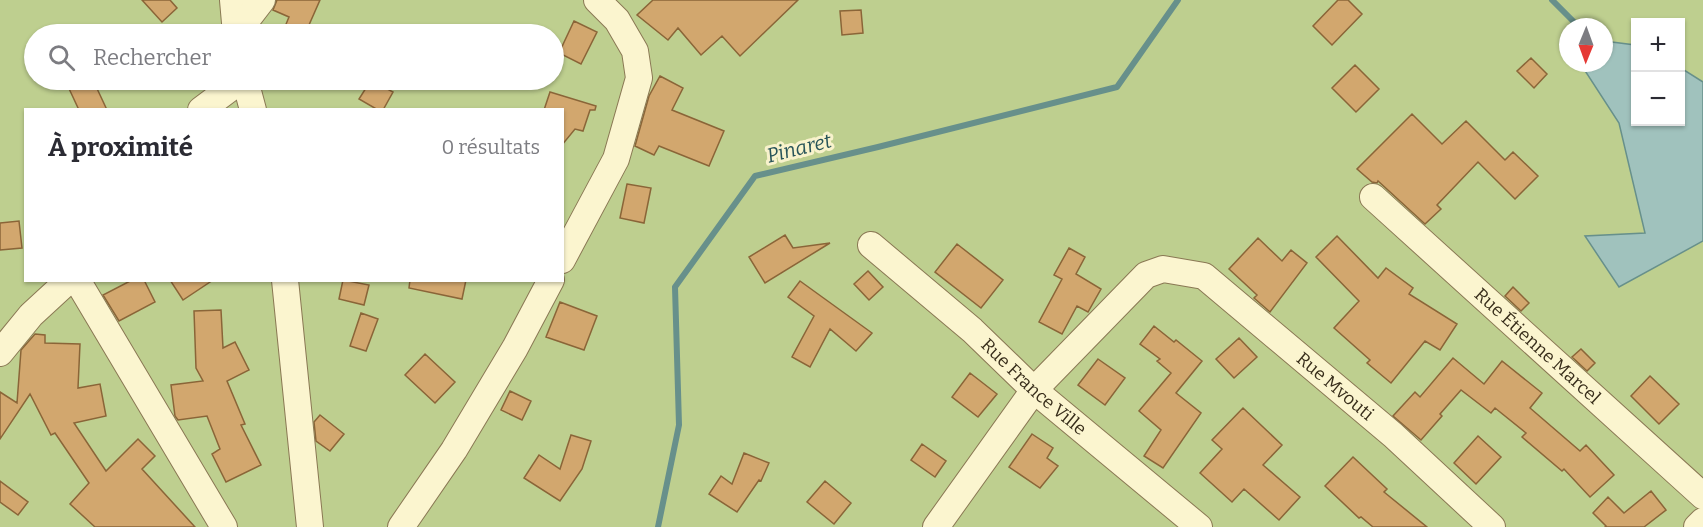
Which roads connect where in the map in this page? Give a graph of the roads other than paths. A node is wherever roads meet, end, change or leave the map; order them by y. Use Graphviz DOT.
graph roads {
  1 [pos="233,0"];
  2 [pos="262,0"];
  3 [pos="597,0"];
  4 [pos="235,24"];
  5 [pos="244,24"];
  6 [pos="229,90"];
  7 [pos="246,90"];
  8 [pos="204,108"];
  9 [pos="252,108"];
  10 [pos="1372,197"];
  11 [pos="871,245"];
  12 [pos="564,256"];
  13 [pos="67,282"];
  14 [pos="78,282"];
  15 [pos="285,282"];
  16 [pos="550,282"];
  17 [pos="0,353"];
  18 [pos="1034,390"];
  19 [pos="1703,496"];
  20 [pos="1703,521"];
  21 [pos="224,527"];
  22 [pos="310,527"];
  23 [pos="401,527"];
  24 [pos="936,527"];
  25 [pos="1199,527"];
  26 [pos="1492,527"];
  27 [pos="1697,527"];
  1 -- 4 [label="street"];
  2 -- 5 [label="street"];
  3 -- 12 [label="street"];
  6 -- 8 [label="street"];
  7 -- 9 [label="street"];
  10 -- 19 [label="street, Rue Étienne Marcel"];
  11 -- 18 [label="street, Rue France Ville"];
  13 -- 17 [label="street"];
  14 -- 21 [label="street"];
  15 -- 22 [label="street"];
  16 -- 23 [label="street"];
  18 -- 24 [label="street"];
  18 -- 25 [label="street, Rue France Ville"];
  18 -- 26 [label="street, Rue Mvouti"];
  20 -- 27 [label="street"];
}
